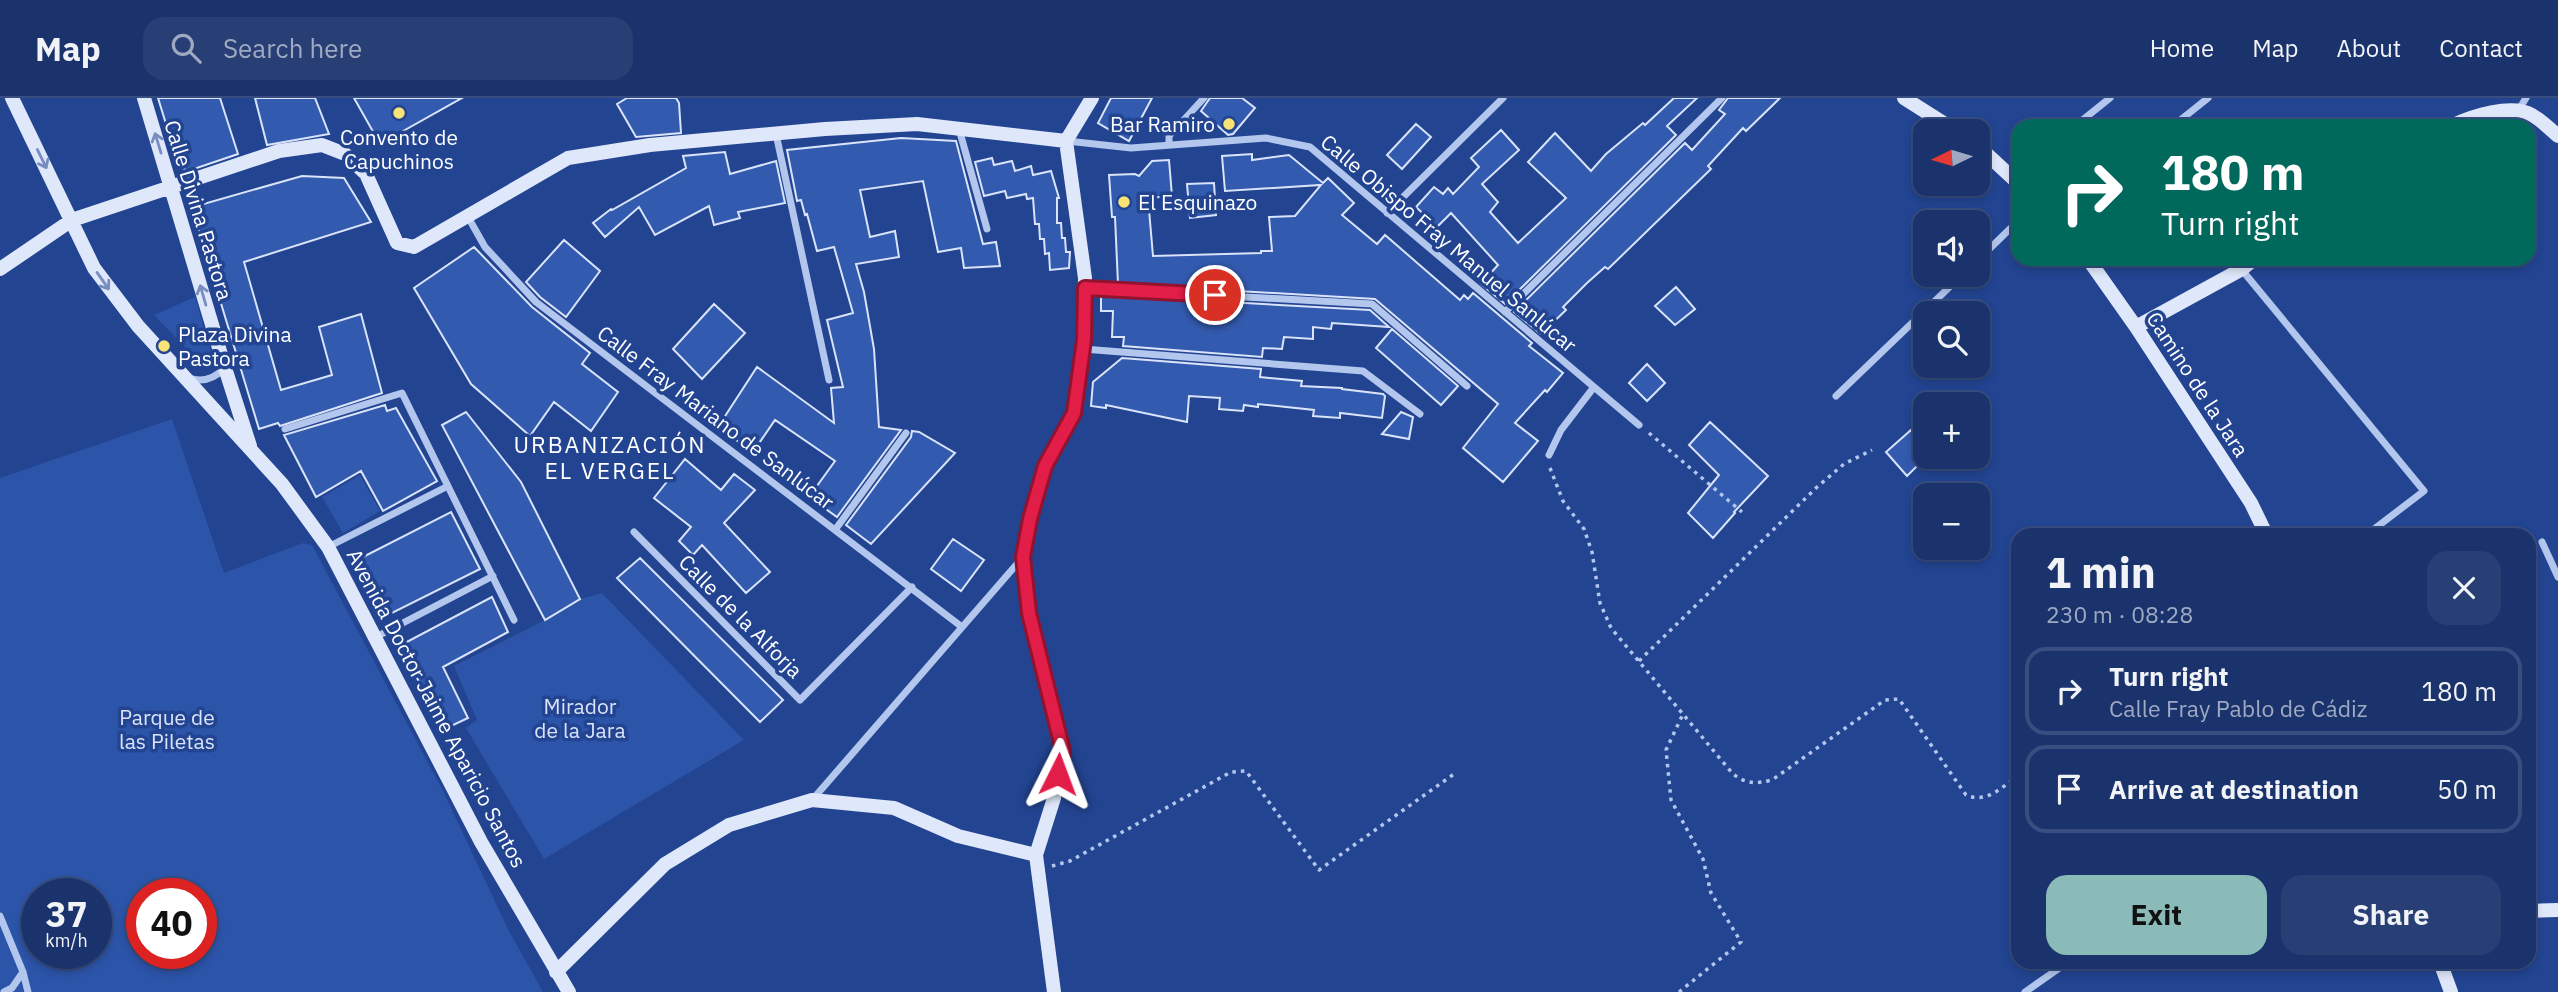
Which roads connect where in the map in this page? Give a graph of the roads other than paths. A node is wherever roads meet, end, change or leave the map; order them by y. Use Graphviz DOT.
graph roads {
  1 [pos="12,98"];
  2 [pos="144,98"];
  3 [pos="1092,98"];
  4 [pos="1204,98"];
  5 [pos="1503,98"];
  6 [pos="1722,98"];
  7 [pos="1904,98"];
  8 [pos="2110,98"];
  9 [pos="2208,98"];
  10 [pos="2526,98"];
  11 [pos="2517,111"];
  12 [pos="1937,119"];
  13 [pos="2084,119"];
  14 [pos="2182,119"];
  15 [pos="2467,119"];
  16 [pos="959,128"];
  17 [pos="776,134"];
  18 [pos="2558,136"];
  19 [pos="1066,141"];
  20 [pos="1169,145"];
  21 [pos="1990,156"];
  22 [pos="2011,173"];
  23 [pos="172,187"];
  24 [pos="1387,213"];
  25 [pos="468,217"];
  26 [pos="72,220"];
  27 [pos="2011,228"];
  28 [pos="987,229"];
  29 [pos="1990,248"];
  30 [pos="2093,266"];
  31 [pos="2246,266"];
  32 [pos="0,269"];
  33 [pos="2242,269"];
  34 [pos="1950,287"];
  35 [pos="1085,288"];
  36 [pos="1505,312"];
  37 [pos="2136,327"];
  38 [pos="1082,349"];
  39 [pos="225,368"];
  40 [pos="185,377"];
  41 [pos="829,380"];
  42 [pos="1467,386"];
  43 [pos="1594,387"];
  44 [pos="1836,396"];
  45 [pos="1420,414"];
  46 [pos="1639,425"];
  47 [pos="285,429"];
  48 [pos="906,433"];
  49 [pos="253,454"];
  50 [pos="1549,455"];
  51 [pos="448,486"];
  52 [pos="2263,528"];
  53 [pos="2375,528"];
  54 [pos="835,530"];
  55 [pos="634,533"];
  56 [pos="2542,542"];
  57 [pos="328,547"];
  58 [pos="1023,557"];
  59 [pos="493,576"];
  60 [pos="2558,577"];
  61 [pos="912,587"];
  62 [pos="514,620"];
  63 [pos="962,627"];
  64 [pos="376,637"];
  65 [pos="812,800"];
  66 [pos="1037,862"];
  67 [pos="2558,910"];
  68 [pos="2536,911"];
  69 [pos="0,916"];
  70 [pos="2058,969"];
  71 [pos="2443,969"];
  72 [pos="23,972"];
  73 [pos="556,972"];
  74 [pos="4,992"];
  75 [pos="28,992"];
  76 [pos="569,992"];
  77 [pos="1054,992"];
  78 [pos="2025,992"];
  79 [pos="2451,992"];
  1 -- 26 [label="street, one-way"];
  23 -- 2 [label="street, Calle Divina Pastora, one-way"];
  3 -- 19 [label="street"];
  4 -- 20 [label="street"];
  5 -- 24 [label="street"];
  6 -- 36 [label="street"];
  7 -- 12 [label="street"];
  8 -- 13 [label="street"];
  9 -- 14 [label="street"];
  10 -- 11 [label="street"];
  11 -- 15 [label="street"];
  11 -- 18 [label="street"];
  16 -- 17 [label="street"];
  16 -- 19 [label="street"];
  16 -- 28 [label="street"];
  17 -- 25 [label="street"];
  17 -- 41 [label="street"];
  19 -- 20 [label="street, Calle Obispo Fray Manuel Sanlúcar"];
  19 -- 35 [label="street"];
  20 -- 24 [label="street, Calle Obispo Fray Manuel Sanlúcar"];
  21 -- 22 [label="street"];
  23 -- 25 [label="street"];
  23 -- 26 [label="street"];
  39 -- 23 [label="street, Calle Divina Pastora, one-way"];
  24 -- 36 [label="street, Calle Obispo Fray Manuel Sanlúcar"];
  25 -- 54 [label="street, Calle Fray Mariano de Sanlúcar"];
  26 -- 32 [label="street"];
  26 -- 40 [label="street, one-way"];
  27 -- 29 [label="street"];
  30 -- 37 [label="street, Camino de la Jara"];
  31 -- 33 [label="street"];
  33 -- 37 [label="street"];
  33 -- 53 [label="street"];
  34 -- 44 [label="street"];
  35 -- 38 [label="street"];
  35 -- 42 [label="street"];
  36 -- 43 [label="street, Calle Obispo Fray Manuel Sanlúcar"];
  37 -- 52 [label="street, Camino de la Jara"];
  38 -- 45 [label="street"];
  38 -- 58 [label="street"];
  39 -- 40 [label="street"];
  39 -- 49 [label="street, Calle Divina Pastora"];
  40 -- 49 [label="street"];
  43 -- 46 [label="street, Calle Obispo Fray Manuel Sanlúcar"];
  43 -- 50 [label="street"];
  47 -- 51 [label="street"];
  48 -- 54 [label="street"];
  49 -- 57 [label="street, Avenida Doctor Jaime Aparicio Santos"];
  51 -- 57 [label="street"];
  51 -- 59 [label="street"];
  54 -- 61 [label="street, Calle Fray Mariano de Sanlúcar"];
  55 -- 61 [label="street, Calle de la Alforja"];
  56 -- 60 [label="street"];
  57 -- 64 [label="street, Avenida Doctor Jaime Aparicio Santos"];
  58 -- 63 [label="street"];
  58 -- 66 [label="street"];
  59 -- 62 [label="street"];
  59 -- 64 [label="street"];
  61 -- 63 [label="street, Calle Fray Mariano de Sanlúcar"];
  63 -- 65 [label="street"];
  64 -- 73 [label="street, Avenida Doctor Jaime Aparicio Santos"];
  65 -- 66 [label="street"];
  65 -- 73 [label="street"];
  66 -- 77 [label="street"];
  67 -- 68 [label="street"];
  69 -- 72 [label="street"];
  70 -- 78 [label="street"];
  71 -- 79 [label="street"];
  72 -- 74 [label="street"];
  72 -- 75 [label="street"];
  73 -- 76 [label="street, Avenida Doctor Jaime Aparicio Santos"];
}
